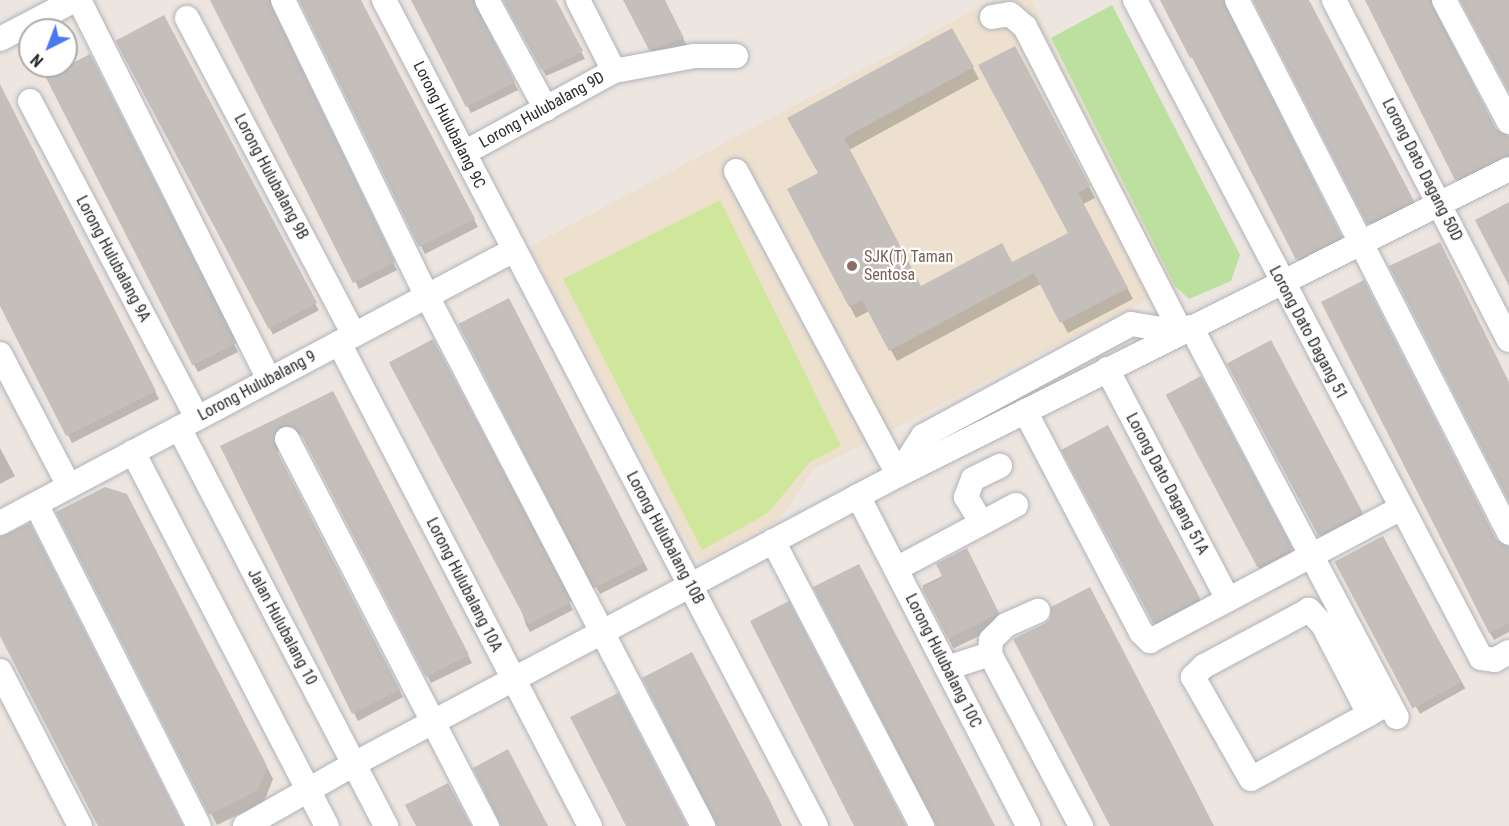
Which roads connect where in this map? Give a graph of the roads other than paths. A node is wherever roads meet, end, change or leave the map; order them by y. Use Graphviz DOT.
graph roads {
  1 [pos="77,0"];
  2 [pos="283,0"];
  3 [pos="384,0"];
  4 [pos="487,0"];
  5 [pos="578,0"];
  6 [pos="1135,0"];
  7 [pos="1237,0"];
  8 [pos="1334,0"];
  9 [pos="1444,0"];
  10 [pos="992,17"];
  11 [pos="187,18"];
  12 [pos="0,39"];
  13 [pos="736,56"];
  14 [pos="614,71"];
  15 [pos="30,101"];
  16 [pos="546,109"];
  17 [pos="1509,122"];
  18 [pos="464,153"];
  19 [pos="1509,169"];
  20 [pos="736,171"];
  21 [pos="1440,205"];
  22 [pos="1364,244"];
  23 [pos="514,250"];
  24 [pos="1281,284"];
  25 [pos="427,296"];
  26 [pos="1186,329"];
  27 [pos="346,339"];
  28 [pos="1509,340"];
  29 [pos="0,354"];
  30 [pos="1107,369"];
  31 [pos="269,380"];
  32 [pos="1025,411"];
  33 [pos="188,423"];
  34 [pos="287,439"];
  35 [pos="133,452"];
  36 [pos="1000,466"];
  37 [pos="898,475"];
  38 [pos="69,486"];
  39 [pos="858,496"];
  40 [pos="36,504"];
  41 [pos="1016,505"];
  42 [pos="1401,508"];
  43 [pos="981,522"];
  44 [pos="0,523"];
  45 [pos="1509,533"];
  46 [pos="773,542"];
  47 [pos="1310,555"];
  48 [pos="896,569"];
  49 [pos="690,585"];
  50 [pos="1228,599"];
  51 [pos="1038,611"];
  52 [pos="602,632"];
  53 [pos="1509,652"];
  54 [pos="990,654"];
  55 [pos="947,668"];
  56 [pos="0,671"];
  57 [pos="513,679"];
  58 [pos="1385,711"];
  59 [pos="432,722"];
  60 [pos="354,764"];
  61 [pos="308,790"];
  62 [pos="80,826"];
  63 [pos="199,826"];
  64 [pos="245,826"];
  65 [pos="327,826"];
  66 [pos="386,826"];
  67 [pos="487,826"];
  68 [pos="591,826"];
  69 [pos="703,826"];
  70 [pos="816,826"];
  71 [pos="922,826"];
  72 [pos="1028,826"];
  73 [pos="1081,826"];
  1 -- 12 [label="street"];
  1 -- 31 [label="street"];
  2 -- 25 [label="street"];
  3 -- 18 [label="street, Lorong Hulubalang 9C"];
  4 -- 16 [label="street"];
  5 -- 14 [label="street, Lorong Hulubalang 9D"];
  6 -- 24 [label="street, Lorong Dato Dagang 51"];
  7 -- 22 [label="street"];
  8 -- 21 [label="street, Lorong Dato Dagang 50D"];
  9 -- 17 [label="street"];
  10 -- 26 [label="street"];
  11 -- 27 [label="street, Lorong Hulubalang 9B"];
  13 -- 14 [label="street"];
  14 -- 16 [label="street, Lorong Hulubalang 9D"];
  15 -- 33 [label="street, Lorong Hulubalang 9A"];
  16 -- 18 [label="street, Lorong Hulubalang 9D"];
  18 -- 23 [label="street, Lorong Hulubalang 9C"];
  19 -- 21 [label="street"];
  20 -- 37 [label="street"];
  21 -- 22 [label="street"];
  21 -- 28 [label="street, Lorong Dato Dagang 50D"];
  22 -- 24 [label="street"];
  22 -- 45 [label="street"];
  23 -- 25 [label="street, Lorong Hulubalang 9"];
  23 -- 49 [label="street, Lorong Hulubalang 10B"];
  24 -- 26 [label="street"];
  24 -- 42 [label="street, Lorong Dato Dagang 51"];
  25 -- 27 [label="street, Lorong Hulubalang 9"];
  25 -- 52 [label="street"];
  26 -- 30 [label="street"];
  26 -- 37 [label="street"];
  26 -- 47 [label="street"];
  27 -- 31 [label="street, Lorong Hulubalang 9"];
  27 -- 57 [label="street, Lorong Hulubalang 10A"];
  29 -- 38 [label="street"];
  30 -- 32 [label="street"];
  30 -- 50 [label="street, Lorong Dato Dagang 51A"];
  31 -- 33 [label="street, Lorong Hulubalang 9"];
  32 -- 37 [label="street"];
  32 -- 50 [label="street"];
  33 -- 35 [label="street, Lorong Hulubalang 9"];
  33 -- 60 [label="street, Jalan Hulubalang 10"];
  34 -- 59 [label="street"];
  35 -- 38 [label="street, Lorong Hulubalang 9"];
  35 -- 61 [label="street"];
  36 -- 43 [label="street"];
  37 -- 39 [label="street"];
  38 -- 40 [label="street, Lorong Hulubalang 9"];
  39 -- 46 [label="street"];
  39 -- 48 [label="street, Lorong Hulubalang 10C"];
  40 -- 44 [label="street, Lorong Hulubalang 9"];
  40 -- 63 [label="street"];
  41 -- 43 [label="street"];
  42 -- 47 [label="street"];
  42 -- 53 [label="street, Lorong Dato Dagang 51"];
  43 -- 48 [label="street"];
  46 -- 49 [label="street"];
  46 -- 71 [label="street"];
  47 -- 50 [label="street"];
  47 -- 58 [label="street"];
  48 -- 55 [label="street, Lorong Hulubalang 10C"];
  49 -- 52 [label="street"];
  49 -- 70 [label="street, Lorong Hulubalang 10B"];
  51 -- 54 [label="street"];
  52 -- 57 [label="street"];
  52 -- 69 [label="street"];
  54 -- 55 [label="street"];
  54 -- 73 [label="street"];
  55 -- 72 [label="street, Lorong Hulubalang 10C"];
  56 -- 62 [label="street"];
  57 -- 59 [label="street"];
  57 -- 68 [label="street, Lorong Hulubalang 10A"];
  58 -- 58 [label="street"];
  59 -- 60 [label="street"];
  59 -- 67 [label="street"];
  60 -- 61 [label="street"];
  60 -- 66 [label="street, Jalan Hulubalang 10"];
  61 -- 64 [label="street"];
  61 -- 65 [label="street"];
}
